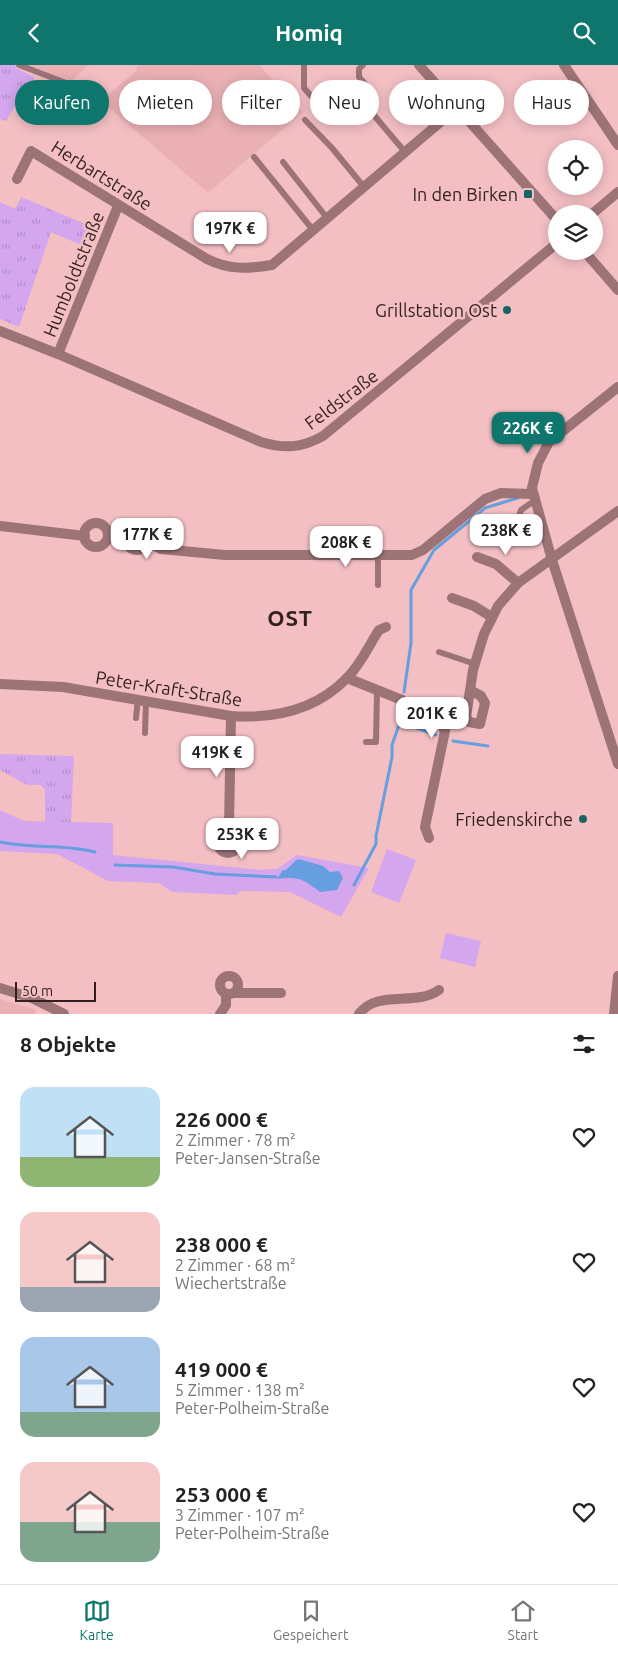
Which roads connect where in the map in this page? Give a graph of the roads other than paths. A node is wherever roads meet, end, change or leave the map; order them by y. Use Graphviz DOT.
graph roads {
  1 [pos="19,65"];
  2 [pos="304,65"];
  3 [pos="363,65"];
  4 [pos="420,65"];
  5 [pos="564,65"];
  6 [pos="58,80"];
  7 [pos="362,80"];
  8 [pos="433,80"];
  9 [pos="310,95"];
  10 [pos="304,120"];
  11 [pos="379,121"];
  12 [pos="437,125"];
  13 [pos="472,125"];
  14 [pos="618,145"];
  15 [pos="405,152"];
  16 [pos="254,157"];
  17 [pos="283,162"];
  18 [pos="17,179"];
  19 [pos="364,187"];
  20 [pos="618,192"];
  21 [pos="603,205"];
  22 [pos="118,206"];
  23 [pos="548,210"];
  24 [pos="327,219"];
  25 [pos="313,230"];
  26 [pos="548,251"];
  27 [pos="592,260"];
  28 [pos="618,290"];
  29 [pos="0,331"];
  30 [pos="58,354"];
  31 [pos="618,387"];
  32 [pos="533,497"];
  33 [pos="618,511"];
  34 [pos="0,526"];
  35 [pos="514,530"];
  36 [pos="85,536"];
  37 [pos="116,539"];
  38 [pos="148,542"];
  39 [pos="378,555"];
  40 [pos="477,557"];
  41 [pos="552,560"];
  42 [pos="518,583"];
  43 [pos="378,585"];
  44 [pos="452,598"];
  45 [pos="490,617"];
  46 [pos="386,627"];
  47 [pos="438,653"];
  48 [pos="475,665"];
  49 [pos="347,678"];
  50 [pos="0,684"];
  51 [pos="470,690"];
  52 [pos="377,691"];
  53 [pos="142,700"];
  54 [pos="231,716"];
  55 [pos="136,718"];
  56 [pos="145,733"];
  57 [pos="366,742"];
  58 [pos="618,764"];
  59 [pos="232,834"];
  60 [pos="429,838"];
  61 [pos="618,976"];
  62 [pos="0,988"];
  63 [pos="439,990"];
  64 [pos="281,993"];
  65 [pos="64,1014"];
  66 [pos="220,1014"];
  67 [pos="359,1014"];
  68 [pos="614,1014"];
  1 -- 6 [label="lane"];
  2 -- 9 [label="lane"];
  3 -- 7 [label="lane"];
  4 -- 8 [label="street"];
  5 -- 14 [label="street"];
  10 -- 19 [label="lane"];
  11 -- 15 [label="lane"];
  12 -- 15 [label="street, Herbartstraße"];
  13 -- 23 [label="street"];
  15 -- 19 [label="street, Herbartstraße"];
  16 -- 25 [label="lane"];
  17 -- 24 [label="lane"];
  18 -- 22 [label="street, Herbartstraße"];
  19 -- 24 [label="street, Herbartstraße"];
  20 -- 21 [label="street"];
  22 -- 25 [label="street, Herbartstraße"];
  22 -- 30 [label="street, Humboldtstraße"];
  24 -- 25 [label="street, Herbartstraße"];
  26 -- 30 [label="street, Feldstraße"];
  27 -- 28 [label="street"];
  29 -- 30 [label="street, Feldstraße"];
  31 -- 32 [label="street"];
  32 -- 35 [label="lane"];
  32 -- 39 [label="street"];
  32 -- 41 [label="street"];
  33 -- 41 [label="street"];
  34 -- 36 [label="street"];
  36 -- 37 [label="street"];
  36 -- 37 [label="street"];
  37 -- 38 [label="street"];
  37 -- 38 [label="street"];
  38 -- 39 [label="street"];
  39 -- 43 [label="lane"];
  40 -- 42 [label="street"];
  41 -- 42 [label="street"];
  41 -- 58 [label="street"];
  42 -- 45 [label="street"];
  44 -- 45 [label="street"];
  45 -- 48 [label="street"];
  46 -- 49 [label="street, Peter-Kraft-Straße"];
  47 -- 48 [label="lane"];
  48 -- 51 [label="street"];
  49 -- 52 [label="street"];
  49 -- 54 [label="street, Peter-Kraft-Straße"];
  50 -- 53 [label="street, Peter-Kraft-Straße"];
  52 -- 57 [label="lane"];
  52 -- 60 [label="street"];
  53 -- 54 [label="street, Peter-Kraft-Straße"];
  53 -- 55 [label="lane"];
  53 -- 56 [label="lane"];
  54 -- 59 [label="street"];
  61 -- 68 [label="street"];
  62 -- 65 [label="street"];
  63 -- 67 [label="street"];
  64 -- 66 [label="street"];
}
